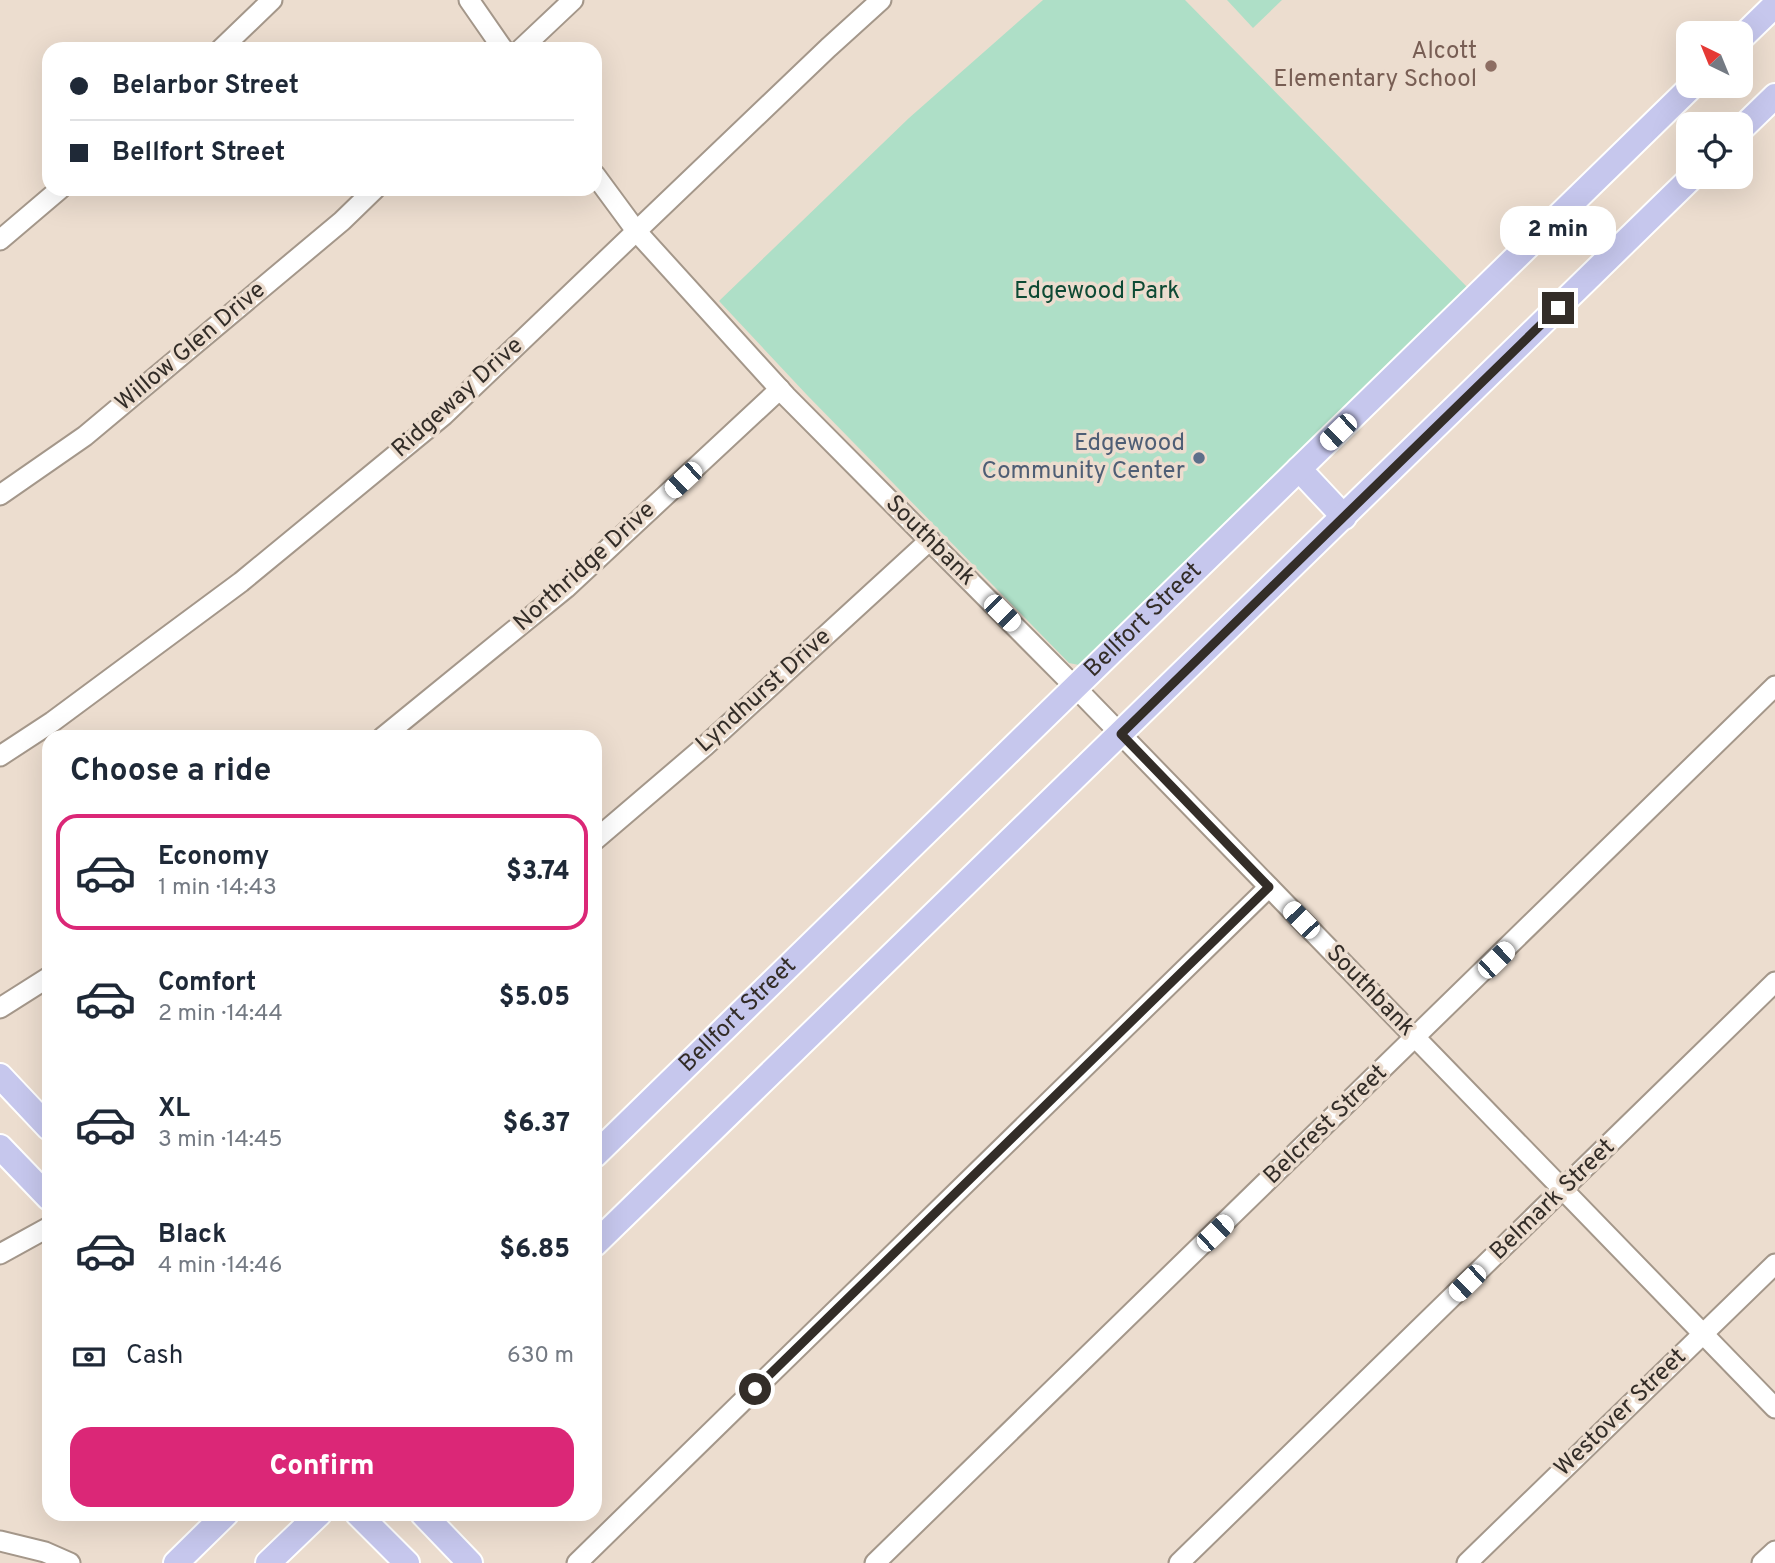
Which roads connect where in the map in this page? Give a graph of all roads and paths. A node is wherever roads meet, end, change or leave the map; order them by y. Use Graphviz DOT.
graph roads {
  1 [pos="272,0"];
  2 [pos="469,0"];
  3 [pos="573,0"];
  4 [pos="881,0"];
  5 [pos="1772,6"];
  6 [pos="1754,25"];
  7 [pos="228,42"];
  8 [pos="498,42"];
  9 [pos="528,42"];
  10 [pos="1775,96"];
  11 [pos="1680,98"];
  12 [pos="1753,117"];
  13 [pos="602,184"];
  14 [pos="1680,189"];
  15 [pos="52,196"];
  16 [pos="368,196"];
  17 [pos="637,232"];
  18 [pos="0,240"];
  19 [pos="780,389"];
  20 [pos="1299,469"];
  21 [pos="0,495"];
  22 [pos="1344,517"];
  23 [pos="930,540"];
  24 [pos="1074,686"];
  25 [pos="1775,687"];
  26 [pos="392,730"];
  27 [pos="1121,734"];
  28 [pos="0,756"];
  29 [pos="602,834"];
  30 [pos="1269,887"];
  31 [pos="42,981"];
  32 [pos="1775,982"];
  33 [pos="0,1008"];
  34 [pos="1416,1038"];
  35 [pos="0,1076"];
  36 [pos="42,1121"];
  37 [pos="0,1147"];
  38 [pos="602,1148"];
  39 [pos="1563,1190"];
  40 [pos="42,1191"];
  41 [pos="42,1231"];
  42 [pos="602,1237"];
  43 [pos="0,1254"];
  44 [pos="1775,1264"];
  45 [pos="1703,1334"];
  46 [pos="1775,1408"];
  47 [pos="219,1521"];
  48 [pos="312,1521"];
  49 [pos="365,1521"];
  50 [pos="431,1521"];
  51 [pos="0,1541"];
  52 [pos="1775,1551"];
  53 [pos="70,1563"];
  54 [pos="176,1563"];
  55 [pos="268,1563"];
  56 [pos="407,1563"];
  57 [pos="470,1563"];
  58 [pos="577,1563"];
  59 [pos="875,1563"];
  60 [pos="1179,1563"];
  61 [pos="1467,1563"];
  62 [pos="1762,1563"];
  1 -- 7 [label="street"];
  2 -- 8 [label="street"];
  3 -- 9 [label="street"];
  4 -- 17 [label="street, Ridgeway Drive"];
  5 -- 6 [label="main road"];
  10 -- 12 [label="main road"];
  11 -- 20 [label="main road, Bellfort Street"];
  13 -- 17 [label="street, Southbank"];
  14 -- 22 [label="main road"];
  15 -- 18 [label="street"];
  16 -- 21 [label="street, Willow Glen Drive"];
  17 -- 19 [label="street, Southbank"];
  17 -- 28 [label="street, Ridgeway Drive"];
  19 -- 23 [label="street, Southbank"];
  19 -- 26 [label="street, Northridge Drive"];
  20 -- 22 [label="main road"];
  20 -- 24 [label="main road, Bellfort Street"];
  22 -- 27 [label="main road"];
  23 -- 24 [label="street, Southbank"];
  23 -- 29 [label="street, Lyndhurst Drive"];
  24 -- 27 [label="street, Southbank"];
  24 -- 38 [label="main road, Bellfort Street"];
  25 -- 34 [label="street, Belcrest Street"];
  27 -- 30 [label="street, Southbank"];
  27 -- 42 [label="main road"];
  30 -- 34 [label="street, Southbank"];
  30 -- 58 [label="street"];
  31 -- 33 [label="street"];
  32 -- 39 [label="street, Belmark Street"];
  34 -- 39 [label="street, Southbank"];
  34 -- 59 [label="street, Belcrest Street"];
  35 -- 36 [label="main road"];
  37 -- 40 [label="main road"];
  39 -- 45 [label="street, Southbank"];
  39 -- 60 [label="street, Belmark Street"];
  41 -- 43 [label="street"];
  44 -- 45 [label="street, Westover Street"];
  45 -- 46 [label="street, Southbank"];
  45 -- 61 [label="street, Westover Street"];
  47 -- 54 [label="main road"];
  48 -- 55 [label="main road"];
  49 -- 56 [label="main road"];
  50 -- 57 [label="main road"];
  51 -- 53 [label="street"];
  52 -- 62 [label="street"];
}
